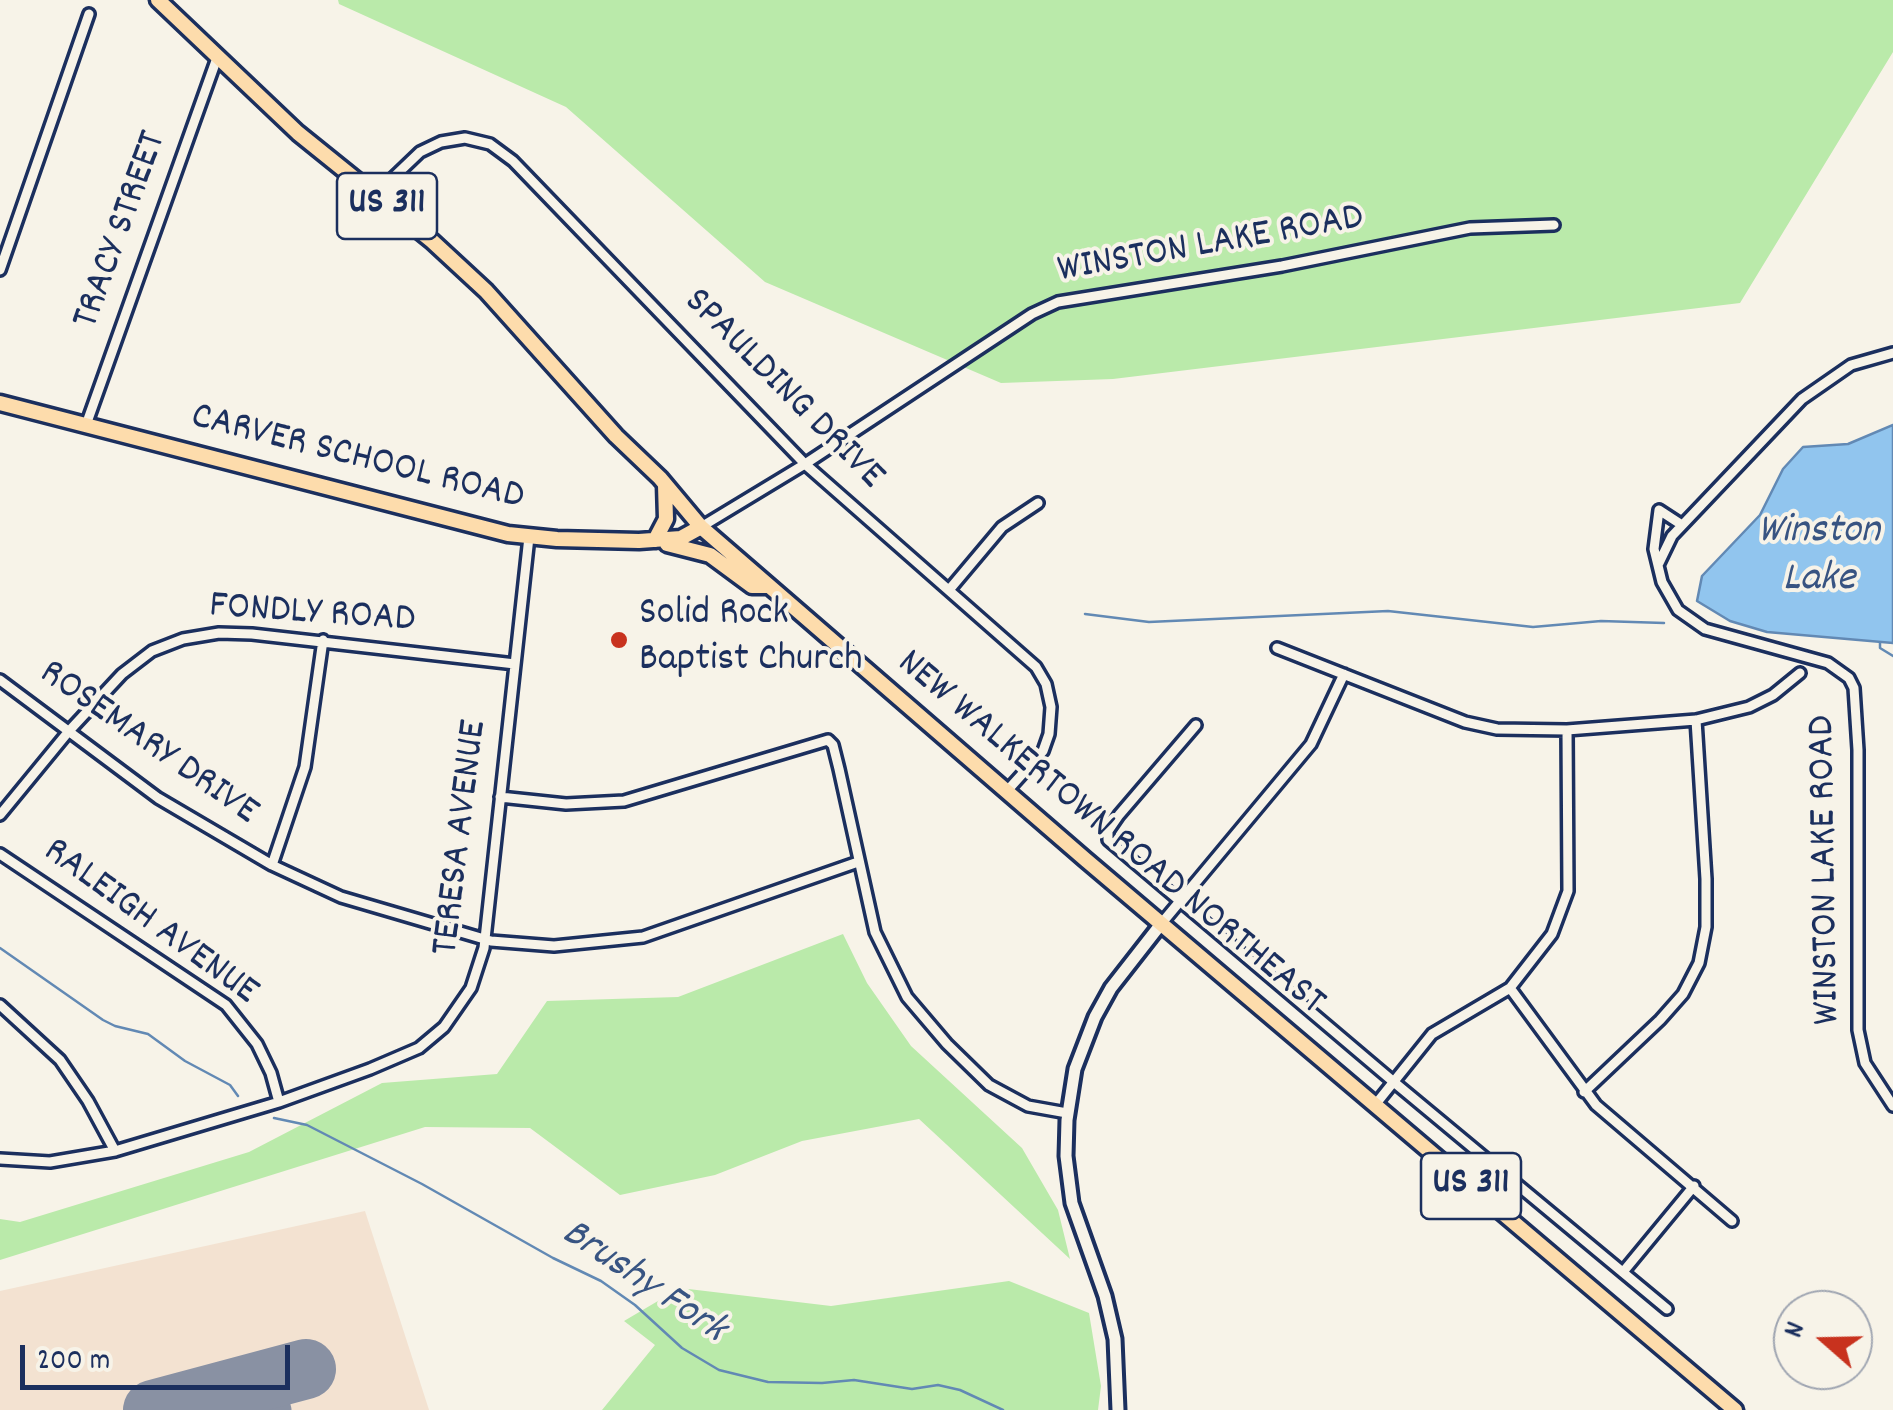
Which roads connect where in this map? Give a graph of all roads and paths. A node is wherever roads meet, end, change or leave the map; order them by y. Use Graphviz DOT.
graph roads {
  1 [pos="158,0"];
  2 [pos="88,14"];
  3 [pos="218,58"];
  4 [pos="374,196"];
  5 [pos="1554,226"];
  6 [pos="6,239"];
  7 [pos="0,270"];
  8 [pos="1893,353"];
  9 [pos="0,402"];
  10 [pos="86,425"];
  11 [pos="805,464"];
  12 [pos="665,484"];
  13 [pos="1038,504"];
  14 [pos="1682,524"];
  15 [pos="701,528"];
  16 [pos="529,537"];
  17 [pos="655,540"];
  18 [pos="1658,566"];
  19 [pos="769,586"];
  20 [pos="949,590"];
  21 [pos="323,640"];
  22 [pos="1276,648"];
  23 [pos="514,664"];
  24 [pos="1800,673"];
  25 [pos="1344,674"];
  26 [pos="0,680"];
  27 [pos="1696,720"];
  28 [pos="1196,725"];
  29 [pos="1567,730"];
  30 [pos="69,731"];
  31 [pos="1006,792"];
  32 [pos="500,797"];
  33 [pos="0,815"];
  34 [pos="0,854"];
  35 [pos="858,862"];
  36 [pos="272,865"];
  37 [pos="1180,901"];
  38 [pos="1161,924"];
  39 [pos="485,940"];
  40 [pos="1510,988"];
  41 [pos="0,1005"];
  42 [pos="1394,1083"];
  43 [pos="1584,1092"];
  44 [pos="279,1102"];
  45 [pos="1375,1104"];
  46 [pos="1893,1106"];
  47 [pos="1068,1113"];
  48 [pos="116,1151"];
  49 [pos="0,1159"];
  50 [pos="1694,1186"];
  51 [pos="1732,1221"];
  52 [pos="1623,1272"];
  53 [pos="1668,1309"];
  54 [pos="1118,1410"];
  55 [pos="1735,1410"];
  1 -- 3 [label="main road, NEW WALKERTOWN ROAD NORTHEAST / US 311"];
  2 -- 6 [label="street"];
  3 -- 4 [label="main road, NEW WALKERTOWN ROAD NORTHEAST / US 311"];
  3 -- 10 [label="street, TRACY STREET"];
  4 -- 11 [label="street, SPAULDING DRIVE"];
  4 -- 12 [label="main road, NEW WALKERTOWN ROAD NORTHEAST / US 311"];
  5 -- 11 [label="street, WINSTON LAKE ROAD"];
  6 -- 7 [label="street"];
  8 -- 14 [label="street"];
  9 -- 10 [label="main road, CARVER SCHOOL ROAD"];
  10 -- 16 [label="main road, CARVER SCHOOL ROAD"];
  11 -- 15 [label="street, WINSTON LAKE ROAD"];
  11 -- 20 [label="street, SPAULDING DRIVE"];
  12 -- 15 [label="main road, NEW WALKERTOWN ROAD NORTHEAST / US 311"];
  12 -- 17 [label="main road"];
  13 -- 20 [label="street"];
  14 -- 18 [label="street"];
  14 -- 18 [label="street, WINSTON LAKE ROAD"];
  15 -- 17 [label="main road, CARVER SCHOOL ROAD"];
  15 -- 19 [label="main road, NEW WALKERTOWN ROAD NORTHEAST / US 311"];
  16 -- 17 [label="main road, CARVER SCHOOL ROAD"];
  16 -- 23 [label="street, TERESA AVENUE"];
  17 -- 19 [label="main road"];
  18 -- 46 [label="street, WINSTON LAKE ROAD"];
  19 -- 31 [label="main road, NEW WALKERTOWN ROAD NORTHEAST / US 311"];
  20 -- 31 [label="street, SPAULDING DRIVE"];
  21 -- 23 [label="street, FONDLY ROAD"];
  21 -- 30 [label="street, FONDLY ROAD"];
  21 -- 36 [label="street"];
  22 -- 25 [label="street"];
  23 -- 32 [label="street, TERESA AVENUE"];
  24 -- 27 [label="street"];
  25 -- 29 [label="street"];
  25 -- 37 [label="street"];
  26 -- 30 [label="street, ROSEMARY DRIVE"];
  27 -- 29 [label="street"];
  27 -- 43 [label="street"];
  28 -- 37 [label="street"];
  29 -- 40 [label="street"];
  30 -- 33 [label="street, FONDLY ROAD"];
  30 -- 36 [label="street, ROSEMARY DRIVE"];
  31 -- 38 [label="main road, NEW WALKERTOWN ROAD NORTHEAST / US 311"];
  32 -- 35 [label="street"];
  32 -- 39 [label="street, TERESA AVENUE"];
  34 -- 44 [label="street, RALEIGH AVENUE"];
  35 -- 39 [label="street, ROSEMARY DRIVE"];
  35 -- 47 [label="street"];
  36 -- 39 [label="street, ROSEMARY DRIVE"];
  37 -- 38 [label="street"];
  37 -- 42 [label="street"];
  38 -- 45 [label="main road, NEW WALKERTOWN ROAD NORTHEAST / US 311"];
  38 -- 47 [label="street"];
  39 -- 44 [label="street, TERESA AVENUE"];
  40 -- 42 [label="street"];
  40 -- 43 [label="street"];
  41 -- 48 [label="street"];
  42 -- 45 [label="street"];
  42 -- 52 [label="street"];
  43 -- 50 [label="street"];
  44 -- 48 [label="street, TERESA AVENUE"];
  45 -- 55 [label="main road, NEW WALKERTOWN ROAD NORTHEAST / US 311"];
  47 -- 54 [label="street"];
  48 -- 49 [label="street, TERESA AVENUE"];
  50 -- 51 [label="street"];
  50 -- 52 [label="street"];
  52 -- 53 [label="street"];
}
